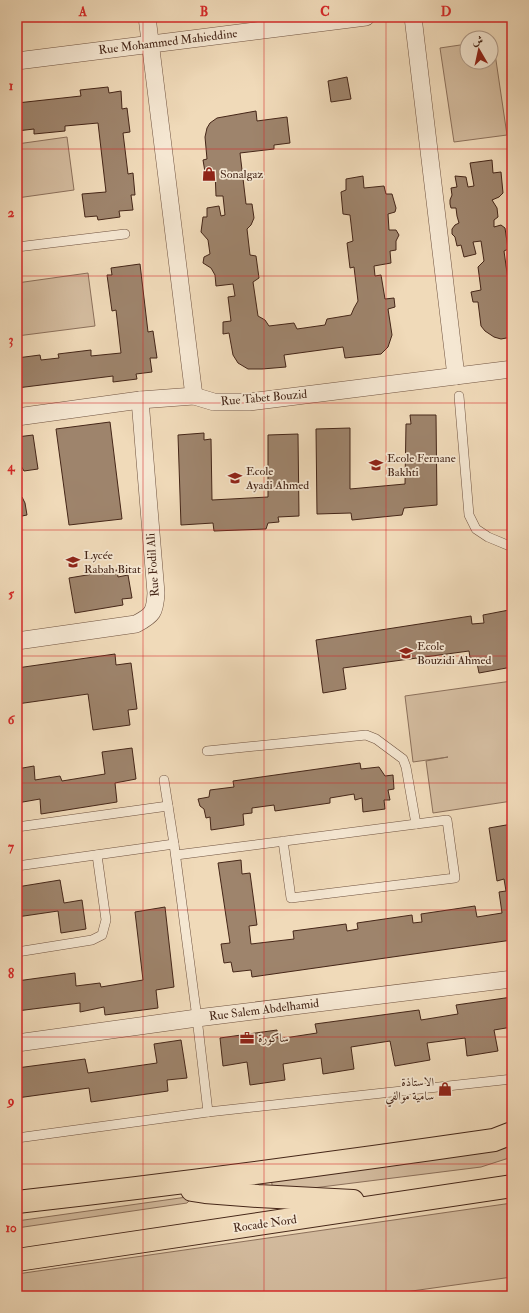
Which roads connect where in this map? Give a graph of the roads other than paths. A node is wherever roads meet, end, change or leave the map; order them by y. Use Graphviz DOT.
graph roads {
  1 [pos="147,17"];
  2 [pos="366,17"];
  3 [pos="413,17"];
  4 [pos="151,44"];
  5 [pos="17,61"];
  6 [pos="125,234"];
  7 [pos="17,247"];
  8 [pos="512,369"];
  9 [pos="456,376"];
  10 [pos="194,396"];
  11 [pos="459,396"];
  12 [pos="140,400"];
  13 [pos="17,417"];
  14 [pos="512,547"];
  15 [pos="17,641"];
  16 [pos="207,751"];
  17 [pos="164,780"];
  18 [pos="168,806"];
  19 [pos="416,824"];
  20 [pos="17,827"];
  21 [pos="283,841"];
  22 [pos="174,844"];
  23 [pos="97,855"];
  24 [pos="176,855"];
  25 [pos="17,866"];
  26 [pos="17,952"];
  27 [pos="512,980"];
  28 [pos="197,1018"];
  29 [pos="17,1043"];
  30 [pos="512,1080"];
  31 [pos="208,1112"];
  32 [pos="512,1133"];
  33 [pos="17,1138"];
  34 [pos="512,1169"];
  35 [pos="165,1185"];
  36 [pos="512,1186"];
  37 [pos="477,1191"];
  38 [pos="17,1202"];
  39 [pos="400,1204"];
  40 [pos="17,1260"];
  1 -- 4 [label="street"];
  2 -- 4 [label="street, Rue Mohammed Mahieddine"];
  3 -- 9 [label="street"];
  4 -- 5 [label="street, Rue Mohammed Mahieddine"];
  4 -- 10 [label="street"];
  6 -- 7 [label="lane"];
  8 -- 9 [label="street, Rue Tabet Bouzid"];
  9 -- 10 [label="street, Rue Tabet Bouzid"];
  10 -- 12 [label="street, Rue Tabet Bouzid"];
  11 -- 14 [label="lane"];
  12 -- 13 [label="street, Rue Tabet Bouzid"];
  12 -- 15 [label="street, Rue Fodil Ali"];
  16 -- 19 [label="lane"];
  17 -- 18 [label="lane"];
  18 -- 20 [label="lane"];
  18 -- 22 [label="lane"];
  19 -- 21 [label="lane"];
  19 -- 21 [label="lane"];
  21 -- 24 [label="lane"];
  22 -- 23 [label="lane"];
  22 -- 24 [label="lane"];
  23 -- 25 [label="lane"];
  23 -- 26 [label="lane"];
  24 -- 28 [label="lane"];
  27 -- 28 [label="street, Rue Salem Abdelhamid"];
  28 -- 29 [label="street, Rue Salem Abdelhamid"];
  28 -- 31 [label="lane"];
  30 -- 31 [label="lane"];
  31 -- 33 [label="lane"];
  32 -- 35 [label="highway"];
  34 -- 37 [label="highway"];
  35 -- 38 [label="highway"];
  35 -- 39 [label="highway"];
  36 -- 37 [label="highway, Rocade Nord"];
  37 -- 39 [label="highway, Rocade Nord"];
  39 -- 40 [label="highway, Rocade Nord"];
}
